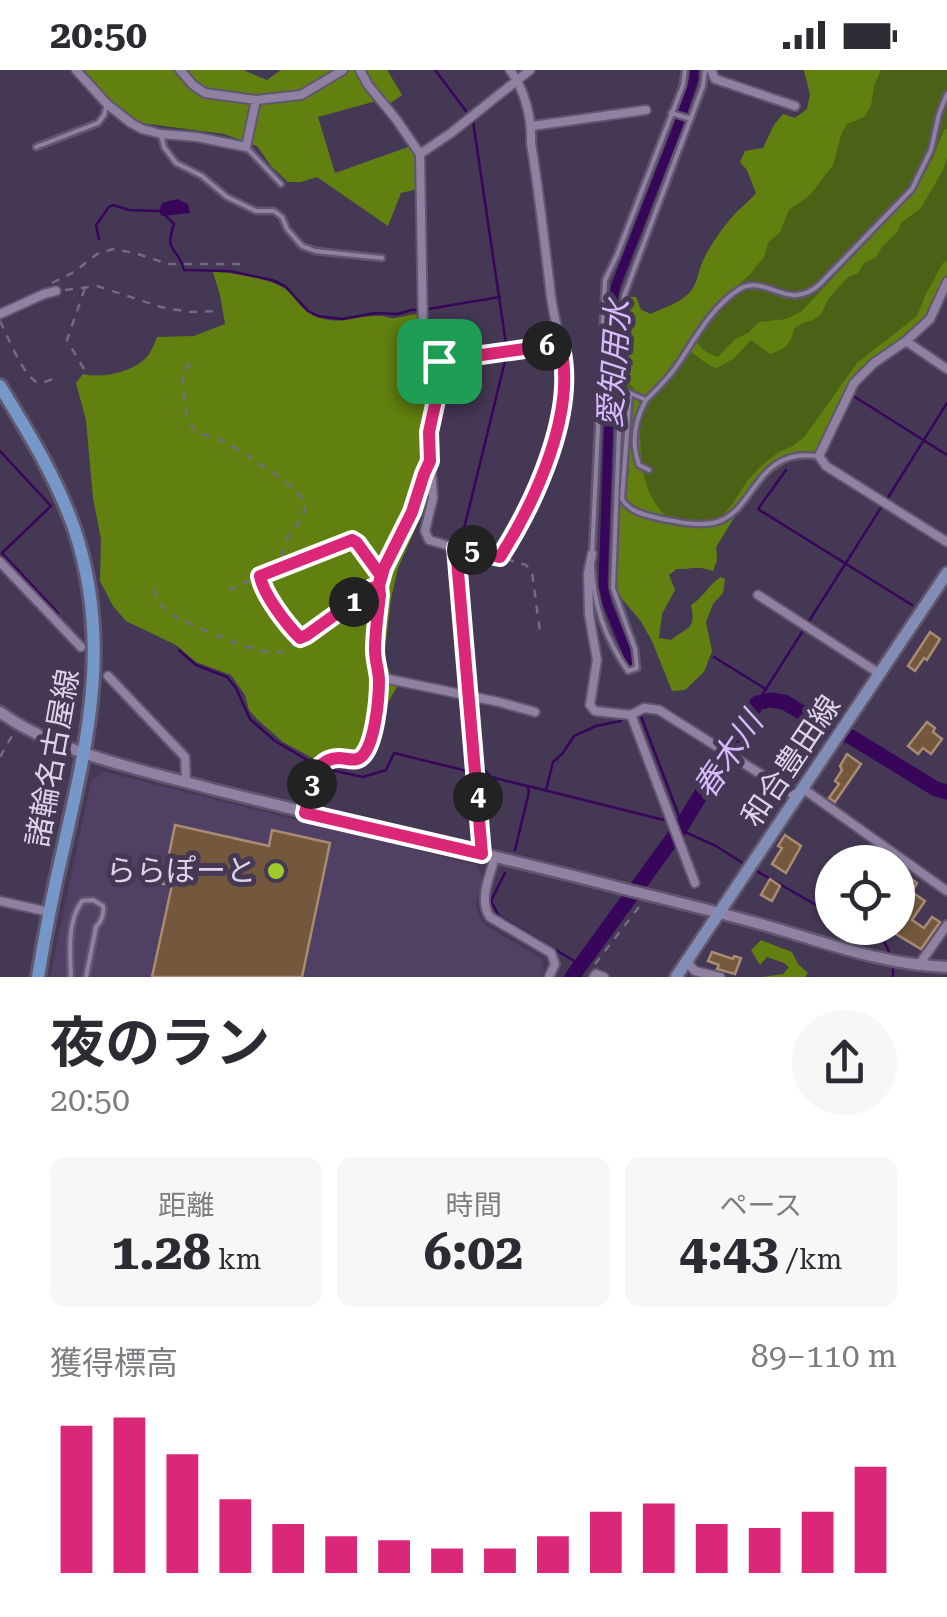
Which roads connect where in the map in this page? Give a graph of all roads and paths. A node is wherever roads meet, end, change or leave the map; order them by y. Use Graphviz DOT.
graph roads {
  1 [pos="76,70"];
  2 [pos="180,70"];
  3 [pos="342,70"];
  4 [pos="360,70"];
  5 [pos="510,70"];
  6 [pos="530,70"];
  7 [pos="685,70"];
  8 [pos="708,70"];
  9 [pos="517,80"];
  10 [pos="947,94"];
  11 [pos="256,100"];
  12 [pos="107,104"];
  13 [pos="795,106"];
  14 [pos="646,110"];
  15 [pos="671,113"];
  16 [pos="690,120"];
  17 [pos="532,126"];
  18 [pos="161,134"];
  19 [pos="36,147"];
  20 [pos="246,147"];
  21 [pos="420,154"];
  22 [pos="282,184"];
  23 [pos="382,258"];
  24 [pos="244,264"];
  25 [pos="947,282"];
  26 [pos="85,287"];
  27 [pos="56,292"];
  28 [pos="44,294"];
  29 [pos="219,311"];
  30 [pos="0,317"];
  31 [pos="906,341"];
  32 [pos="560,344"];
  33 [pos="439,361"];
  34 [pos="190,364"];
  35 [pos="84,369"];
  36 [pos="947,369"];
  37 [pos="56,378"];
  38 [pos="0,386"];
  39 [pos="646,400"];
  40 [pos="819,456"];
  41 [pos="430,461"];
  42 [pos="649,470"];
  43 [pos="947,542"];
  44 [pos="456,548"];
  45 [pos="592,554"];
  46 [pos="500,557"];
  47 [pos="0,562"];
  48 [pos="284,566"];
  49 [pos="947,573"];
  50 [pos="260,576"];
  51 [pos="380,581"];
  52 [pos="154,588"];
  53 [pos="229,590"];
  54 [pos="758,595"];
  55 [pos="540,632"];
  56 [pos="300,638"];
  57 [pos="80,648"];
  58 [pos="880,674"];
  59 [pos="108,676"];
  60 [pos="379,677"];
  61 [pos="470,696"];
  62 [pos="0,712"];
  63 [pos="534,712"];
  64 [pos="631,716"];
  65 [pos="14,733"];
  66 [pos="84,752"];
  67 [pos="0,757"];
  68 [pos="186,782"];
  69 [pos="800,792"];
  70 [pos="305,813"];
  71 [pos="482,854"];
  72 [pos="495,857"];
  73 [pos="695,883"];
  74 [pos="947,891"];
  75 [pos="644,898"];
  76 [pos="0,901"];
  77 [pos="49,912"];
  78 [pos="718,913"];
  79 [pos="947,925"];
  80 [pos="918,966"];
  81 [pos="947,967"];
  82 [pos="692,970"];
  83 [pos="593,972"];
  84 [pos="38,977"];
  85 [pos="71,977"];
  86 [pos="86,977"];
  87 [pos="549,977"];
  88 [pos="604,977"];
  89 [pos="676,977"];
  90 [pos="720,977"];
  1 -- 12 [label="street"];
  2 -- 11 [label="street"];
  3 -- 11 [label="street"];
  4 -- 21 [label="street"];
  5 -- 9 [label="street"];
  6 -- 9 [label="street"];
  7 -- 15 [label="lane"];
  8 -- 13 [label="street"];
  8 -- 16 [label="lane"];
  9 -- 17 [label="street"];
  9 -- 21 [label="street"];
  10 -- 39 [label="lane"];
  11 -- 20 [label="street"];
  12 -- 18 [label="street"];
  12 -- 19 [label="lane"];
  14 -- 17 [label="street"];
  15 -- 16 [label="lane"];
  15 -- 45 [label="lane"];
  16 -- 45 [label="lane"];
  17 -- 32 [label="street"];
  18 -- 20 [label="street"];
  18 -- 23 [label="lane"];
  20 -- 22 [label="lane"];
  21 -- 33 [label="street"];
  24 -- 28 [label="path"];
  25 -- 31 [label="street"];
  26 -- 27 [label="path"];
  26 -- 29 [label="path"];
  26 -- 35 [label="path"];
  27 -- 28 [label="street"];
  28 -- 30 [label="street"];
  30 -- 37 [label="path"];
  31 -- 36 [label="street"];
  31 -- 40 [label="street"];
  32 -- 33 [label="street"];
  32 -- 46 [label="street"];
  33 -- 41 [label="street"];
  34 -- 48 [label="path"];
  38 -- 66 [label="main road, 諸輪名古屋線"];
  39 -- 40 [label="lane"];
  39 -- 42 [label="lane"];
  40 -- 43 [label="street"];
  41 -- 44 [label="street"];
  41 -- 51 [label="street"];
  44 -- 46 [label="street"];
  44 -- 61 [label="street"];
  45 -- 64 [label="street"];
  46 -- 55 [label="path"];
  47 -- 57 [label="street"];
  48 -- 50 [label="path"];
  48 -- 51 [label="path"];
  49 -- 58 [label="main road, 和合豊田線"];
  50 -- 53 [label="path"];
  50 -- 56 [label="path"];
  51 -- 56 [label="path"];
  51 -- 60 [label="street"];
  52 -- 56 [label="path"];
  54 -- 58 [label="street"];
  58 -- 69 [label="main road, 和合豊田線"];
  59 -- 68 [label="street"];
  60 -- 61 [label="street"];
  60 -- 70 [label="street"];
  61 -- 63 [label="street"];
  61 -- 71 [label="street"];
  62 -- 66 [label="street"];
  64 -- 69 [label="street"];
  64 -- 73 [label="street"];
  65 -- 67 [label="path"];
  66 -- 68 [label="street"];
  66 -- 77 [label="main road, 諸輪名古屋線"];
  68 -- 70 [label="street"];
  69 -- 74 [label="street"];
  69 -- 78 [label="main road, 和合豊田線"];
  70 -- 71 [label="street"];
  71 -- 72 [label="street"];
  72 -- 75 [label="street"];
  72 -- 87 [label="street"];
  75 -- 78 [label="street"];
  75 -- 83 [label="path"];
  76 -- 77 [label="street"];
  77 -- 84 [label="main road, 諸輪名古屋線"];
  78 -- 80 [label="street"];
  78 -- 82 [label="main road, 和合豊田線"];
  79 -- 80 [label="street"];
  80 -- 81 [label="street"];
  82 -- 89 [label="main road, 和合豊田線"];
  82 -- 90 [label="street"];
  83 -- 88 [label="street"];
  85 -- 86 [label="lane"];
}
